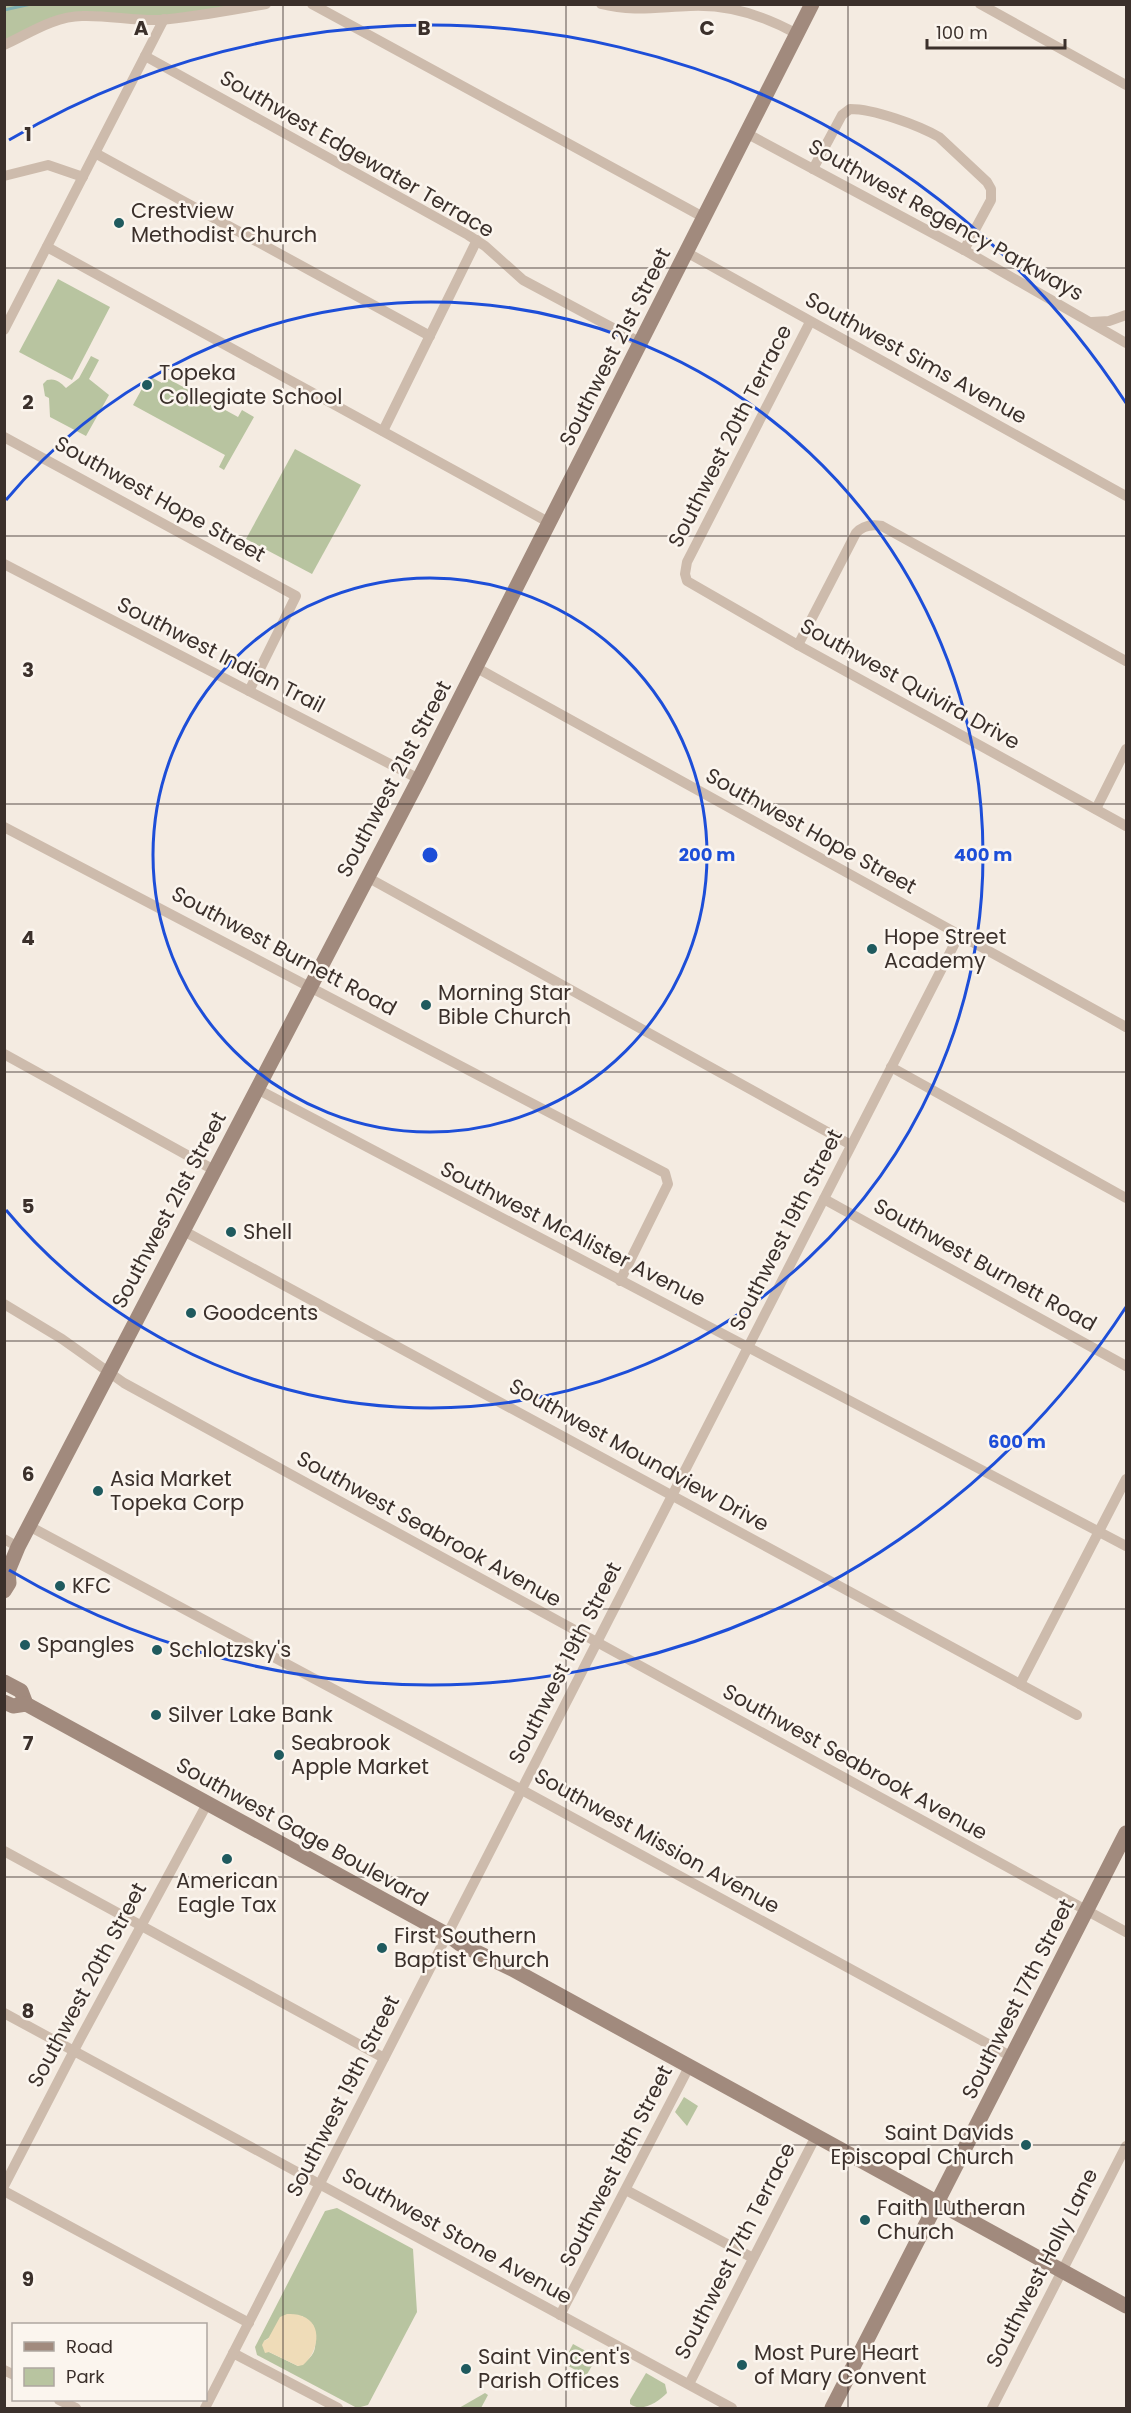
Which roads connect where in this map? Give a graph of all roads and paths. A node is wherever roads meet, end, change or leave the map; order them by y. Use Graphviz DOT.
graph roads {
  1 [pos="266,4"];
  2 [pos="312,4"];
  3 [pos="601,4"];
  4 [pos="812,4"];
  5 [pos="980,4"];
  6 [pos="164,19"];
  7 [pos="797,34"];
  8 [pos="4,45"];
  9 [pos="145,56"];
  10 [pos="1126,85"];
  11 [pos="746,133"];
  12 [pos="95,153"];
  13 [pos="813,169"];
  14 [pos="4,176"];
  15 [pos="82,177"];
  16 [pos="703,217"];
  17 [pos="477,240"];
  18 [pos="47,247"];
  19 [pos="964,250"];
  20 [pos="686,252"];
  21 [pos="1126,315"];
  22 [pos="810,322"];
  23 [pos="1091,322"];
  24 [pos="4,330"];
  25 [pos="430,336"];
  26 [pos="640,343"];
  27 [pos="1126,343"];
  28 [pos="383,431"];
  29 [pos="4,437"];
  30 [pos="1126,496"];
  31 [pos="550,523"];
  32 [pos="4,564"];
  33 [pos="685,568"];
  34 [pos="798,645"];
  35 [pos="1126,662"];
  36 [pos="477,668"];
  37 [pos="249,691"];
  38 [pos="1126,749"];
  39 [pos="419,779"];
  40 [pos="1096,809"];
  41 [pos="1126,826"];
  42 [pos="4,827"];
  43 [pos="367,877"];
  44 [pos="959,935"];
  45 [pos="310,985"];
  46 [pos="1126,1027"];
  47 [pos="4,1054"];
  48 [pos="891,1067"];
  49 [pos="257,1089"];
  50 [pos="851,1145"];
  51 [pos="214,1170"];
  52 [pos="1126,1198"];
  53 [pos="824,1199"];
  54 [pos="182,1230"];
  55 [pos="620,1281"];
  56 [pos="4,1304"];
  57 [pos="748,1347"];
  58 [pos="1126,1366"];
  59 [pos="107,1373"];
  60 [pos="1126,1479"];
  61 [pos="672,1496"];
  62 [pos="29,1526"];
  63 [pos="1099,1532"];
  64 [pos="11,1543"];
  65 [pos="1126,1546"];
  66 [pos="6,1571"];
  67 [pos="4,1592"];
  68 [pos="597,1643"];
  69 [pos="4,1682"];
  70 [pos="1020,1684"];
  71 [pos="4,1702"];
  72 [pos="26,1704"];
  73 [pos="1077,1715"];
  74 [pos="522,1790"];
  75 [pos="207,1804"];
  76 [pos="1126,1833"];
  77 [pos="4,1851"];
  78 [pos="1087,1911"];
  79 [pos="141,1926"];
  80 [pos="1126,1932"];
  81 [pos="448,1935"];
  82 [pos="4,2013"];
  83 [pos="74,2050"];
  84 [pos="1012,2057"];
  85 [pos="384,2058"];
  86 [pos="689,2067"];
  87 [pos="816,2136"];
  88 [pos="1126,2146"];
  89 [pos="320,2184"];
  90 [pos="4,2186"];
  91 [pos="626,2190"];
  92 [pos="4,2191"];
  93 [pos="938,2203"];
  94 [pos="753,2258"];
  95 [pos="1063,2271"];
  96 [pos="1126,2306"];
  97 [pos="560,2315"];
  98 [pos="249,2323"];
  99 [pos="233,2353"];
  100 [pos="689,2384"];
  101 [pos="61,2401"];
  102 [pos="76,2409"];
  103 [pos="205,2409"];
  104 [pos="338,2409"];
  105 [pos="732,2409"];
  106 [pos="832,2409"];
  107 [pos="992,2409"];
  1 -- 6 [label="street"];
  2 -- 16 [label="street"];
  3 -- 7 [label="street"];
  4 -- 7 [label="main road, Southwest 21st Street"];
  5 -- 10 [label="street"];
  6 -- 8 [label="street"];
  6 -- 9 [label="street"];
  7 -- 11 [label="main road, Southwest 21st Street"];
  9 -- 12 [label="street"];
  9 -- 17 [label="street, Southwest Edgewater Terrace"];
  11 -- 13 [label="street, Southwest Regency Parkways"];
  11 -- 16 [label="main road, Southwest 21st Street"];
  12 -- 15 [label="street"];
  12 -- 25 [label="street"];
  13 -- 19 [label="street, Southwest Regency Parkways"];
  13 -- 19 [label="street"];
  14 -- 15 [label="street"];
  15 -- 18 [label="street"];
  16 -- 20 [label="main road, Southwest 21st Street"];
  17 -- 25 [label="street"];
  17 -- 26 [label="street, Southwest Edgewater Terrace"];
  18 -- 24 [label="street"];
  18 -- 28 [label="street"];
  19 -- 23 [label="street, Southwest Regency Parkways"];
  20 -- 22 [label="street, Southwest Sims Avenue"];
  20 -- 26 [label="main road, Southwest 21st Street"];
  21 -- 23 [label="street"];
  22 -- 30 [label="street, Southwest Sims Avenue"];
  22 -- 33 [label="street, Southwest 20th Terrace"];
  23 -- 27 [label="street, Southwest Regency Parkways"];
  25 -- 28 [label="street"];
  26 -- 31 [label="main road, Southwest 21st Street"];
  28 -- 31 [label="street"];
  29 -- 37 [label="street, Southwest Hope Street"];
  31 -- 36 [label="main road, Southwest 21st Street"];
  32 -- 37 [label="street, Southwest Indian Trail"];
  33 -- 34 [label="street, Southwest Quivira Drive"];
  34 -- 35 [label="street"];
  34 -- 40 [label="street, Southwest Quivira Drive"];
  36 -- 39 [label="main road, Southwest 21st Street"];
  36 -- 44 [label="street, Southwest Hope Street"];
  37 -- 39 [label="street, Southwest Indian Trail"];
  38 -- 40 [label="street"];
  39 -- 43 [label="main road, Southwest 21st Street"];
  40 -- 41 [label="street, Southwest Quivira Drive"];
  42 -- 45 [label="street, Southwest Burnett Road"];
  43 -- 45 [label="main road, Southwest 21st Street"];
  43 -- 50 [label="street"];
  44 -- 46 [label="street, Southwest Hope Street"];
  44 -- 48 [label="street, Southwest 19th Street"];
  45 -- 49 [label="main road, Southwest 21st Street"];
  45 -- 55 [label="street, Southwest Burnett Road"];
  47 -- 51 [label="street"];
  48 -- 50 [label="street, Southwest 19th Street"];
  48 -- 52 [label="street"];
  49 -- 51 [label="main road, Southwest 21st Street"];
  49 -- 55 [label="street, Southwest McAlister Avenue"];
  50 -- 53 [label="street, Southwest 19th Street"];
  51 -- 54 [label="main road, Southwest 21st Street"];
  53 -- 57 [label="street, Southwest 19th Street"];
  53 -- 58 [label="street, Southwest Burnett Road"];
  54 -- 59 [label="main road, Southwest 21st Street"];
  54 -- 61 [label="street, Southwest Moundview Drive"];
  55 -- 57 [label="street, Southwest McAlister Avenue"];
  56 -- 59 [label="street, Southwest Seabrook Avenue"];
  57 -- 61 [label="street, Southwest 19th Street"];
  57 -- 63 [label="street, Southwest McAlister Avenue"];
  59 -- 62 [label="main road, Southwest 21st Street"];
  59 -- 68 [label="street, Southwest Seabrook Avenue"];
  60 -- 63 [label="street"];
  61 -- 68 [label="street, Southwest 19th Street"];
  61 -- 70 [label="street, Southwest Moundview Drive"];
  62 -- 64 [label="main road, Southwest 21st Street"];
  62 -- 74 [label="street, Southwest Mission Avenue"];
  63 -- 65 [label="street, Southwest McAlister Avenue"];
  63 -- 70 [label="street"];
  64 -- 66 [label="main road, Southwest 21st Street"];
  66 -- 67 [label="main road, Southwest 21st Street"];
  68 -- 74 [label="street, Southwest 19th Street"];
  68 -- 78 [label="street, Southwest Seabrook Avenue"];
  69 -- 72 [label="main road, Southwest Gage Boulevard"];
  70 -- 73 [label="street, Southwest Moundview Drive"];
  71 -- 72 [label="main road, Southwest Gage Boulevard"];
  72 -- 75 [label="main road, Southwest Gage Boulevard"];
  74 -- 81 [label="street, Southwest 19th Street"];
  74 -- 84 [label="street, Southwest Mission Avenue"];
  75 -- 79 [label="street, Southwest 20th Street"];
  75 -- 81 [label="main road, Southwest Gage Boulevard"];
  76 -- 78 [label="main road, Southwest 17th Street"];
  77 -- 79 [label="street"];
  78 -- 80 [label="street, Southwest Seabrook Avenue"];
  78 -- 84 [label="main road, Southwest 17th Street"];
  79 -- 83 [label="street, Southwest 20th Street"];
  79 -- 85 [label="street"];
  81 -- 85 [label="street, Southwest 19th Street"];
  81 -- 86 [label="main road, Southwest Gage Boulevard"];
  82 -- 83 [label="street, Southwest Stone Avenue"];
  83 -- 89 [label="street, Southwest Stone Avenue"];
  83 -- 90 [label="street, Southwest 20th Street"];
  84 -- 93 [label="main road, Southwest 17th Street"];
  85 -- 89 [label="street, Southwest 19th Street"];
  86 -- 87 [label="main road, Southwest Gage Boulevard"];
  86 -- 91 [label="street, Southwest 18th Street"];
  87 -- 93 [label="main road, Southwest Gage Boulevard"];
  87 -- 94 [label="street, Southwest 17th Terrace"];
  88 -- 95 [label="street, Southwest Holly Lane"];
  89 -- 97 [label="street, Southwest Stone Avenue"];
  89 -- 98 [label="street, Southwest 19th Street"];
  91 -- 94 [label="street"];
  91 -- 97 [label="street, Southwest 18th Street"];
  92 -- 98 [label="street"];
  93 -- 95 [label="main road, Southwest Gage Boulevard"];
  93 -- 106 [label="main road, Southwest 17th Street"];
  94 -- 100 [label="street, Southwest 17th Terrace"];
  95 -- 96 [label="main road, Southwest Gage Boulevard"];
  95 -- 107 [label="street, Southwest Holly Lane"];
  97 -- 100 [label="street, Southwest Stone Avenue"];
  98 -- 99 [label="street, Southwest 19th Street"];
  99 -- 103 [label="street, Southwest 19th Street"];
  99 -- 104 [label="street"];
  100 -- 105 [label="street, Southwest Stone Avenue"];
  101 -- 102 [label="street"];
}
